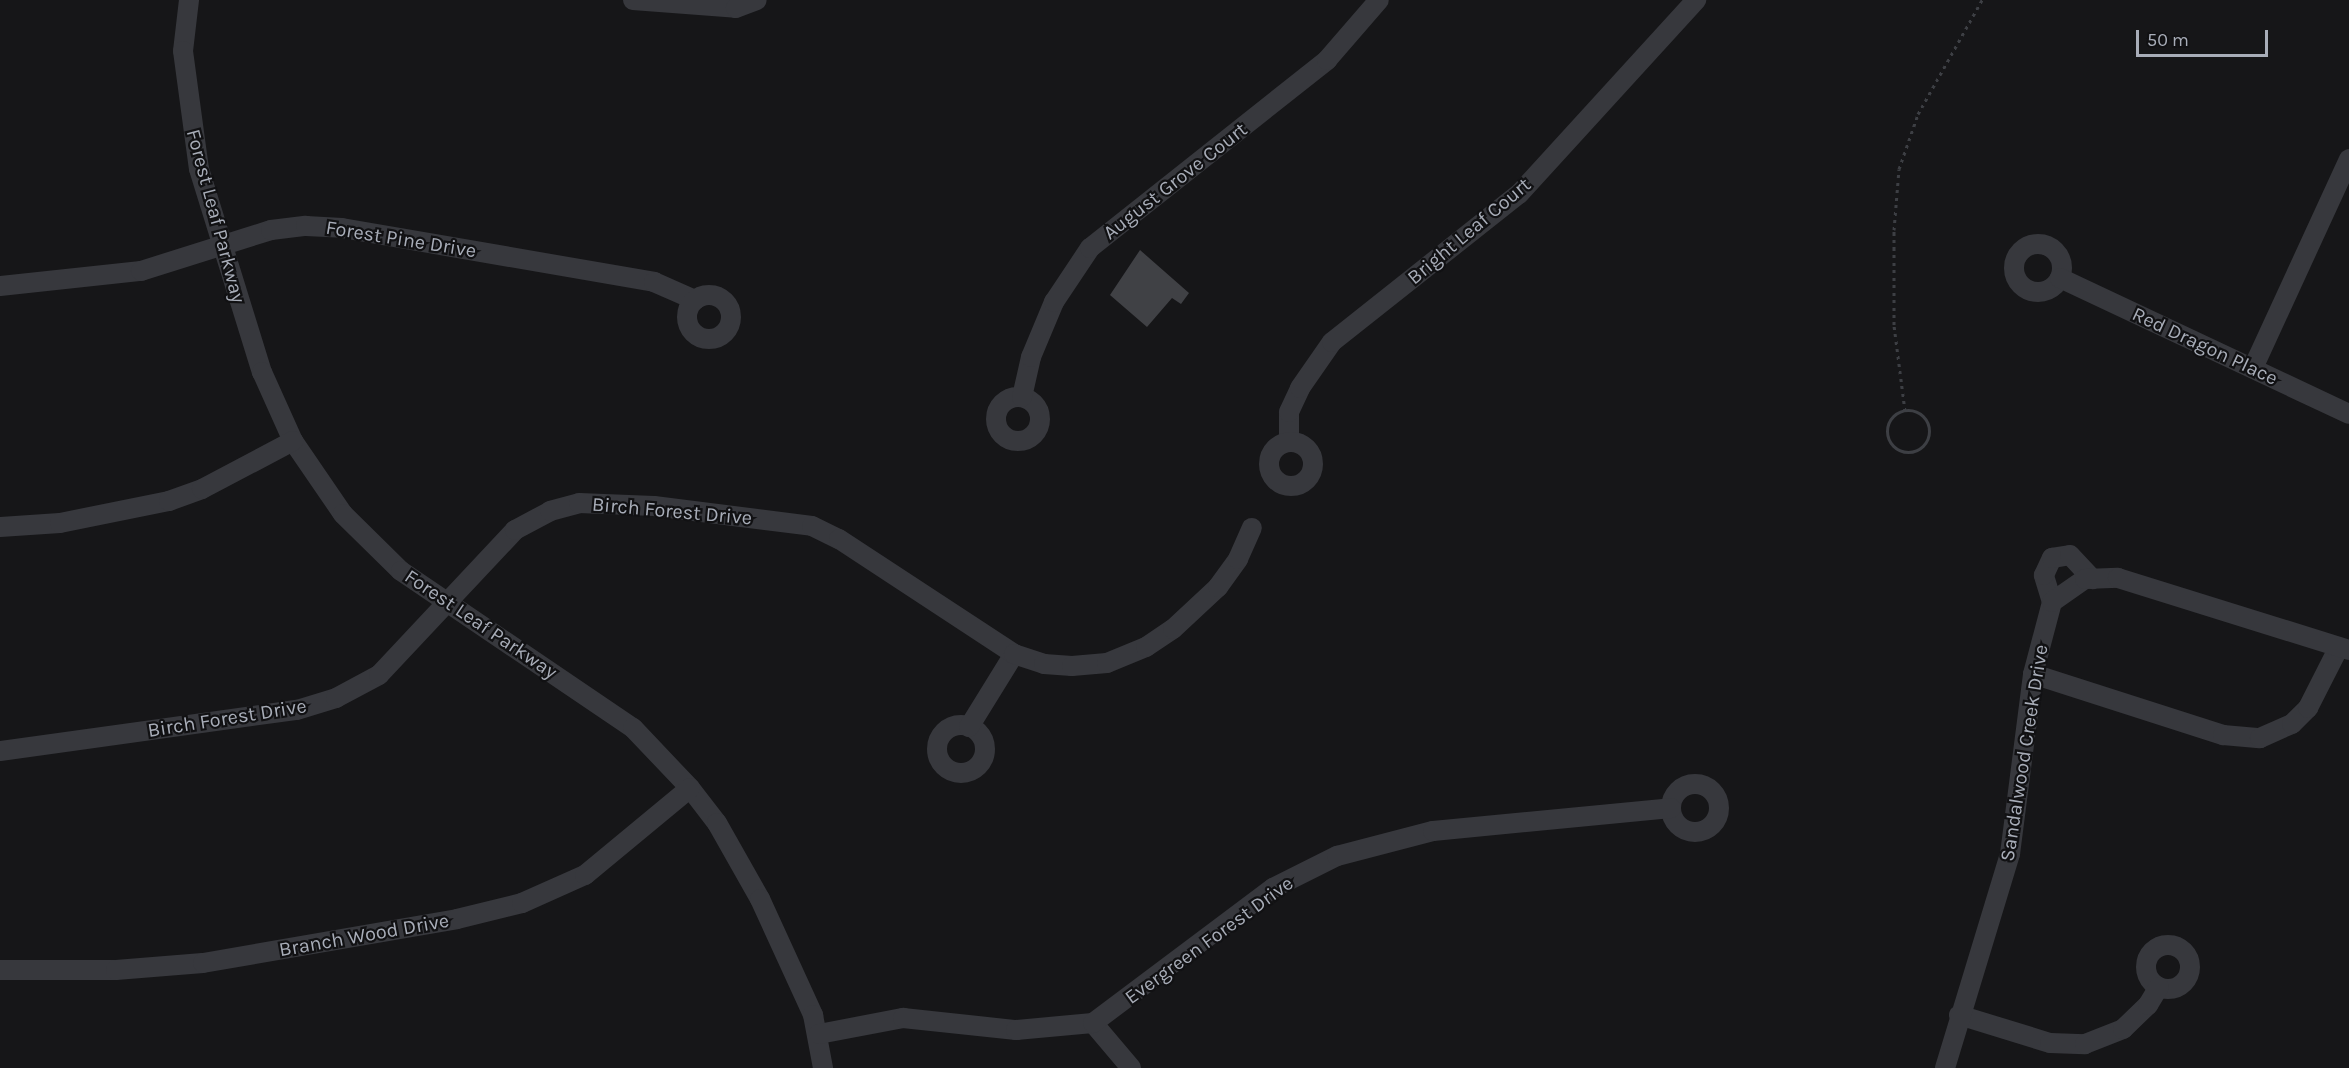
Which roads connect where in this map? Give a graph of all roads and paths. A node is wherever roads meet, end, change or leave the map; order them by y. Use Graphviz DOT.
graph roads {
  1 [pos="189,0"];
  2 [pos="633,0"];
  3 [pos="758,0"];
  4 [pos="1379,0"];
  5 [pos="1696,0"];
  6 [pos="1982,0"];
  7 [pos="2349,159"];
  8 [pos="220,245"];
  9 [pos="2060,278"];
  10 [pos="0,286"];
  11 [pos="695,300"];
  12 [pos="2253,368"];
  13 [pos="1022,397"];
  14 [pos="1905,411"];
  15 [pos="2349,414"];
  16 [pos="293,441"];
  17 [pos="1290,441"];
  18 [pos="0,527"];
  19 [pos="1252,528"];
  20 [pos="2092,579"];
  21 [pos="443,602"];
  22 [pos="2052,602"];
  23 [pos="2344,649"];
  24 [pos="1014,654"];
  25 [pos="2033,674"];
  26 [pos="969,727"];
  27 [pos="0,751"];
  28 [pos="690,788"];
  29 [pos="1671,808"];
  30 [pos="0,970"];
  31 [pos="2159,987"];
  32 [pos="1959,1015"];
  33 [pos="1093,1023"];
  34 [pos="819,1034"];
  35 [pos="823,1068"];
  36 [pos="1131,1068"];
  37 [pos="1945,1068"];
  1 -- 8 [label="street, Forest Leaf Parkway"];
  2 -- 3 [label="street"];
  4 -- 13 [label="street, August Grove Court"];
  5 -- 17 [label="street, Bright Leaf Court"];
  6 -- 14 [label="path"];
  7 -- 12 [label="street"];
  8 -- 10 [label="street, Forest Pine Drive"];
  8 -- 11 [label="street, Forest Pine Drive"];
  8 -- 16 [label="street, Forest Leaf Parkway"];
  9 -- 12 [label="street, Red Dragon Place"];
  12 -- 15 [label="street, Red Dragon Place"];
  14 -- 14 [label="path"];
  16 -- 18 [label="street"];
  16 -- 21 [label="street, Forest Leaf Parkway"];
  19 -- 24 [label="street, Birch Forest Drive"];
  20 -- 22 [label="street"];
  20 -- 22 [label="street"];
  20 -- 23 [label="street"];
  21 -- 24 [label="street, Birch Forest Drive"];
  21 -- 27 [label="street, Birch Forest Drive"];
  21 -- 28 [label="street, Forest Leaf Parkway"];
  22 -- 25 [label="street, Sandalwood Creek Drive"];
  23 -- 25 [label="street"];
  24 -- 26 [label="street"];
  25 -- 32 [label="street, Sandalwood Creek Drive"];
  28 -- 30 [label="street, Branch Wood Drive"];
  28 -- 34 [label="street, Forest Leaf Parkway"];
  29 -- 33 [label="street, Evergreen Forest Drive"];
  31 -- 32 [label="street"];
  32 -- 37 [label="street, Sandalwood Creek Drive"];
  33 -- 34 [label="street"];
  33 -- 36 [label="street"];
  34 -- 35 [label="street, Forest Leaf Parkway"];
}
